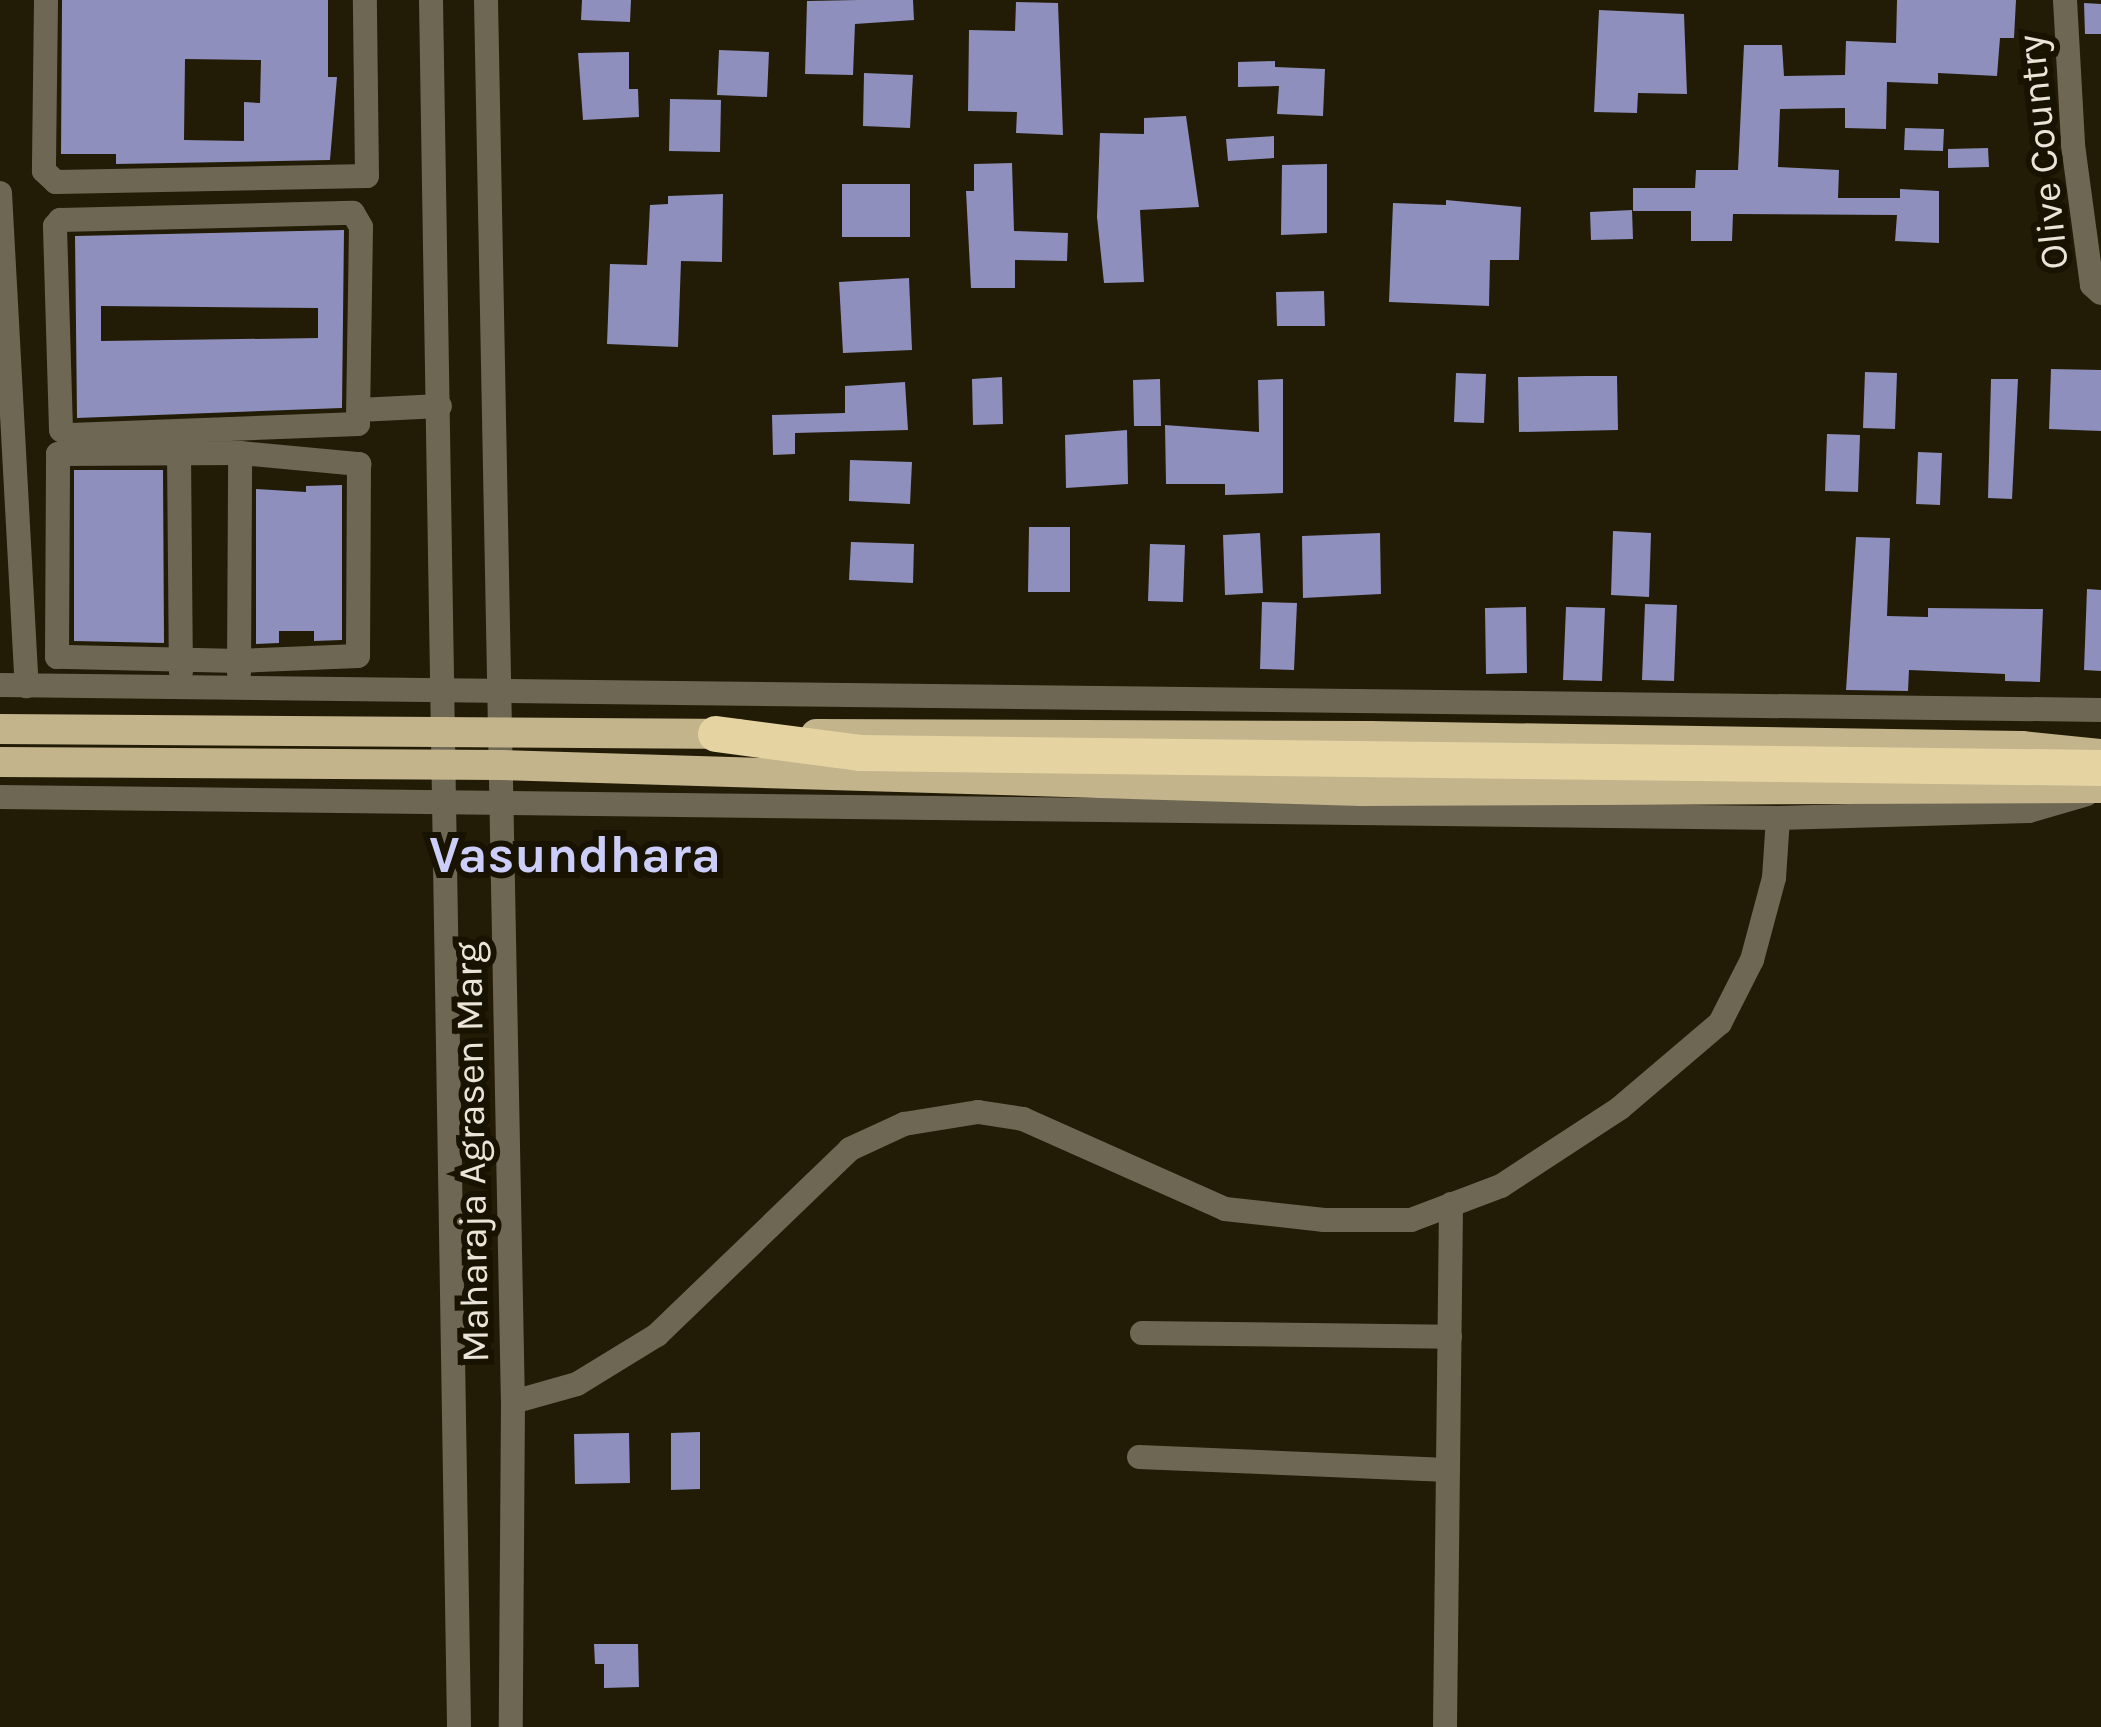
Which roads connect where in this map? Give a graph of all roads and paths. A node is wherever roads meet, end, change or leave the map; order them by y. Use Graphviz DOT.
graph roads {
  1 [pos="46,0"];
  2 [pos="365,0"];
  3 [pos="431,0"];
  4 [pos="486,0"];
  5 [pos="2065,0"];
  6 [pos="0,193"];
  7 [pos="2101,293"];
  8 [pos="440,406"];
  9 [pos="359,410"];
  10 [pos="179,452"];
  11 [pos="240,453"];
  12 [pos="182,672"];
  13 [pos="239,673"];
  14 [pos="0,685"];
  15 [pos="27,686"];
  16 [pos="446,686"];
  17 [pos="500,692"];
  18 [pos="2101,710"];
  19 [pos="0,729"];
  20 [pos="446,733"];
  21 [pos="500,733"];
  22 [pos="716,734"];
  23 [pos="2101,754"];
  24 [pos="0,762"];
  25 [pos="447,765"];
  26 [pos="501,765"];
  27 [pos="2101,768"];
  28 [pos="2101,789"];
  29 [pos="0,797"];
  30 [pos="448,800"];
  31 [pos="502,800"];
  32 [pos="1778,818"];
  33 [pos="1451,1204"];
  34 [pos="1142,1333"];
  35 [pos="1450,1337"];
  36 [pos="513,1402"];
  37 [pos="1139,1457"];
  38 [pos="1448,1470"];
  39 [pos="459,1727"];
  40 [pos="512,1727"];
  41 [pos="1445,1727"];
  1 -- 2 [label="street"];
  3 -- 8 [label="street, Maharaja Agrasen Marg"];
  4 -- 17 [label="street, Maharaja Agrasen Marg"];
  5 -- 7 [label="street, Olive Country"];
  6 -- 15 [label="street"];
  8 -- 9 [label="street"];
  8 -- 16 [label="street, Maharaja Agrasen Marg"];
  9 -- 9 [label="street"];
  10 -- 11 [label="street"];
  10 -- 12 [label="street"];
  10 -- 12 [label="street"];
  11 -- 13 [label="street"];
  11 -- 13 [label="street"];
  12 -- 13 [label="street"];
  12 -- 15 [label="street"];
  13 -- 16 [label="street"];
  14 -- 15 [label="street"];
  16 -- 17 [label="street"];
  16 -- 20 [label="street, Maharaja Agrasen Marg"];
  17 -- 18 [label="street"];
  17 -- 21 [label="street, Maharaja Agrasen Marg"];
  19 -- 20 [label="main road"];
  20 -- 21 [label="main road"];
  20 -- 25 [label="street, Maharaja Agrasen Marg"];
  21 -- 22 [label="main road"];
  21 -- 26 [label="street, Maharaja Agrasen Marg"];
  22 -- 23 [label="main road"];
  22 -- 27 [label="highway"];
  24 -- 25 [label="main road"];
  25 -- 26 [label="main road"];
  25 -- 30 [label="street, Maharaja Agrasen Marg"];
  26 -- 28 [label="main road"];
  26 -- 31 [label="street, Maharaja Agrasen Marg"];
  28 -- 32 [label="street"];
  29 -- 30 [label="street"];
  30 -- 31 [label="street"];
  30 -- 39 [label="street, Maharaja Agrasen Marg"];
  31 -- 32 [label="street"];
  31 -- 36 [label="street, Maharaja Agrasen Marg"];
  32 -- 33 [label="street"];
  33 -- 35 [label="street"];
  33 -- 36 [label="street"];
  34 -- 35 [label="street"];
  35 -- 38 [label="street"];
  36 -- 40 [label="street, Maharaja Agrasen Marg"];
  37 -- 38 [label="street"];
  38 -- 41 [label="street"];
}
